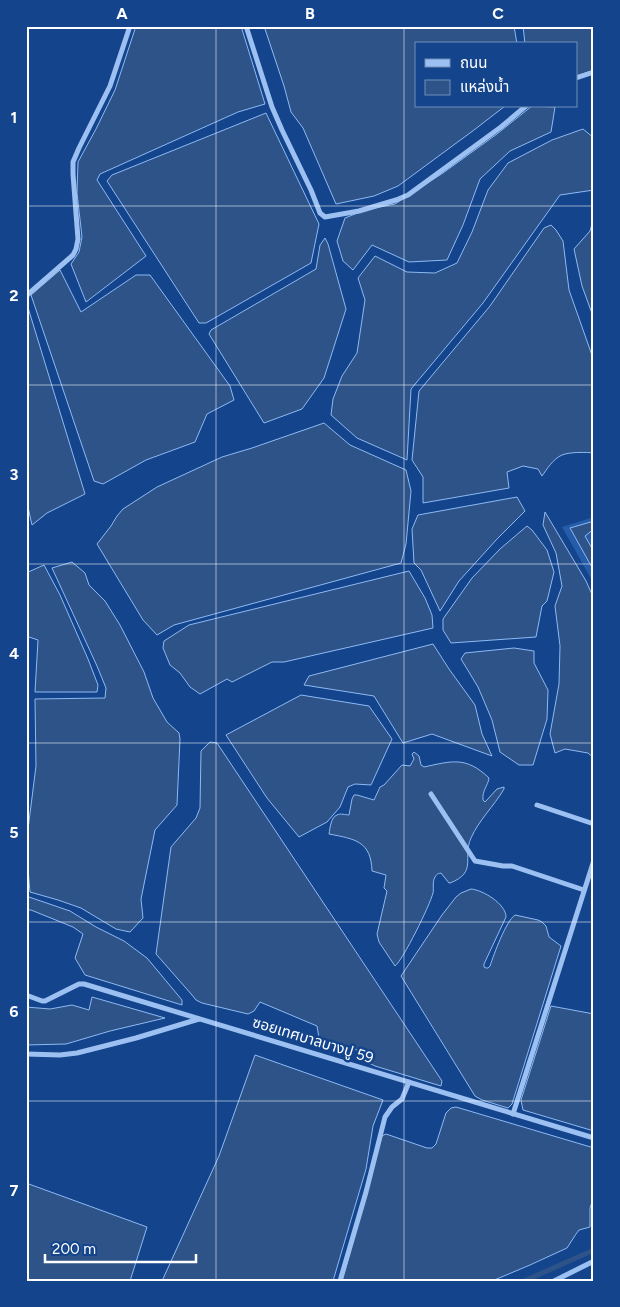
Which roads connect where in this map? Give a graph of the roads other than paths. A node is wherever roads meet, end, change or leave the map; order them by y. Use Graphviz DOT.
graph roads {
  1 [pos="130,26"];
  2 [pos="246,26"];
  3 [pos="594,72"];
  4 [pos="578,77"];
  5 [pos="523,108"];
  6 [pos="26,296"];
  7 [pos="431,794"];
  8 [pos="537,806"];
  9 [pos="594,824"];
  10 [pos="594,860"];
  11 [pos="584,890"];
  12 [pos="26,996"];
  13 [pos="199,1019"];
  14 [pos="26,1054"];
  15 [pos="409,1082"];
  16 [pos="513,1114"];
  17 [pos="594,1138"];
  18 [pos="594,1261"];
  19 [pos="340,1281"];
  20 [pos="554,1281"];
  1 -- 6 [label="street"];
  2 -- 5 [label="street"];
  3 -- 4 [label="street"];
  7 -- 11 [label="street"];
  8 -- 9 [label="street"];
  10 -- 11 [label="street"];
  11 -- 16 [label="street"];
  12 -- 13 [label="street, ซอยเทศบาลบางปู 59"];
  13 -- 14 [label="street"];
  13 -- 15 [label="street, ซอยเทศบาลบางปู 59"];
  15 -- 16 [label="street, ซอยเทศบาลบางปู 59"];
  15 -- 19 [label="street"];
  16 -- 17 [label="street, ซอยเทศบาลบางปู 59"];
  18 -- 20 [label="street"];
}
